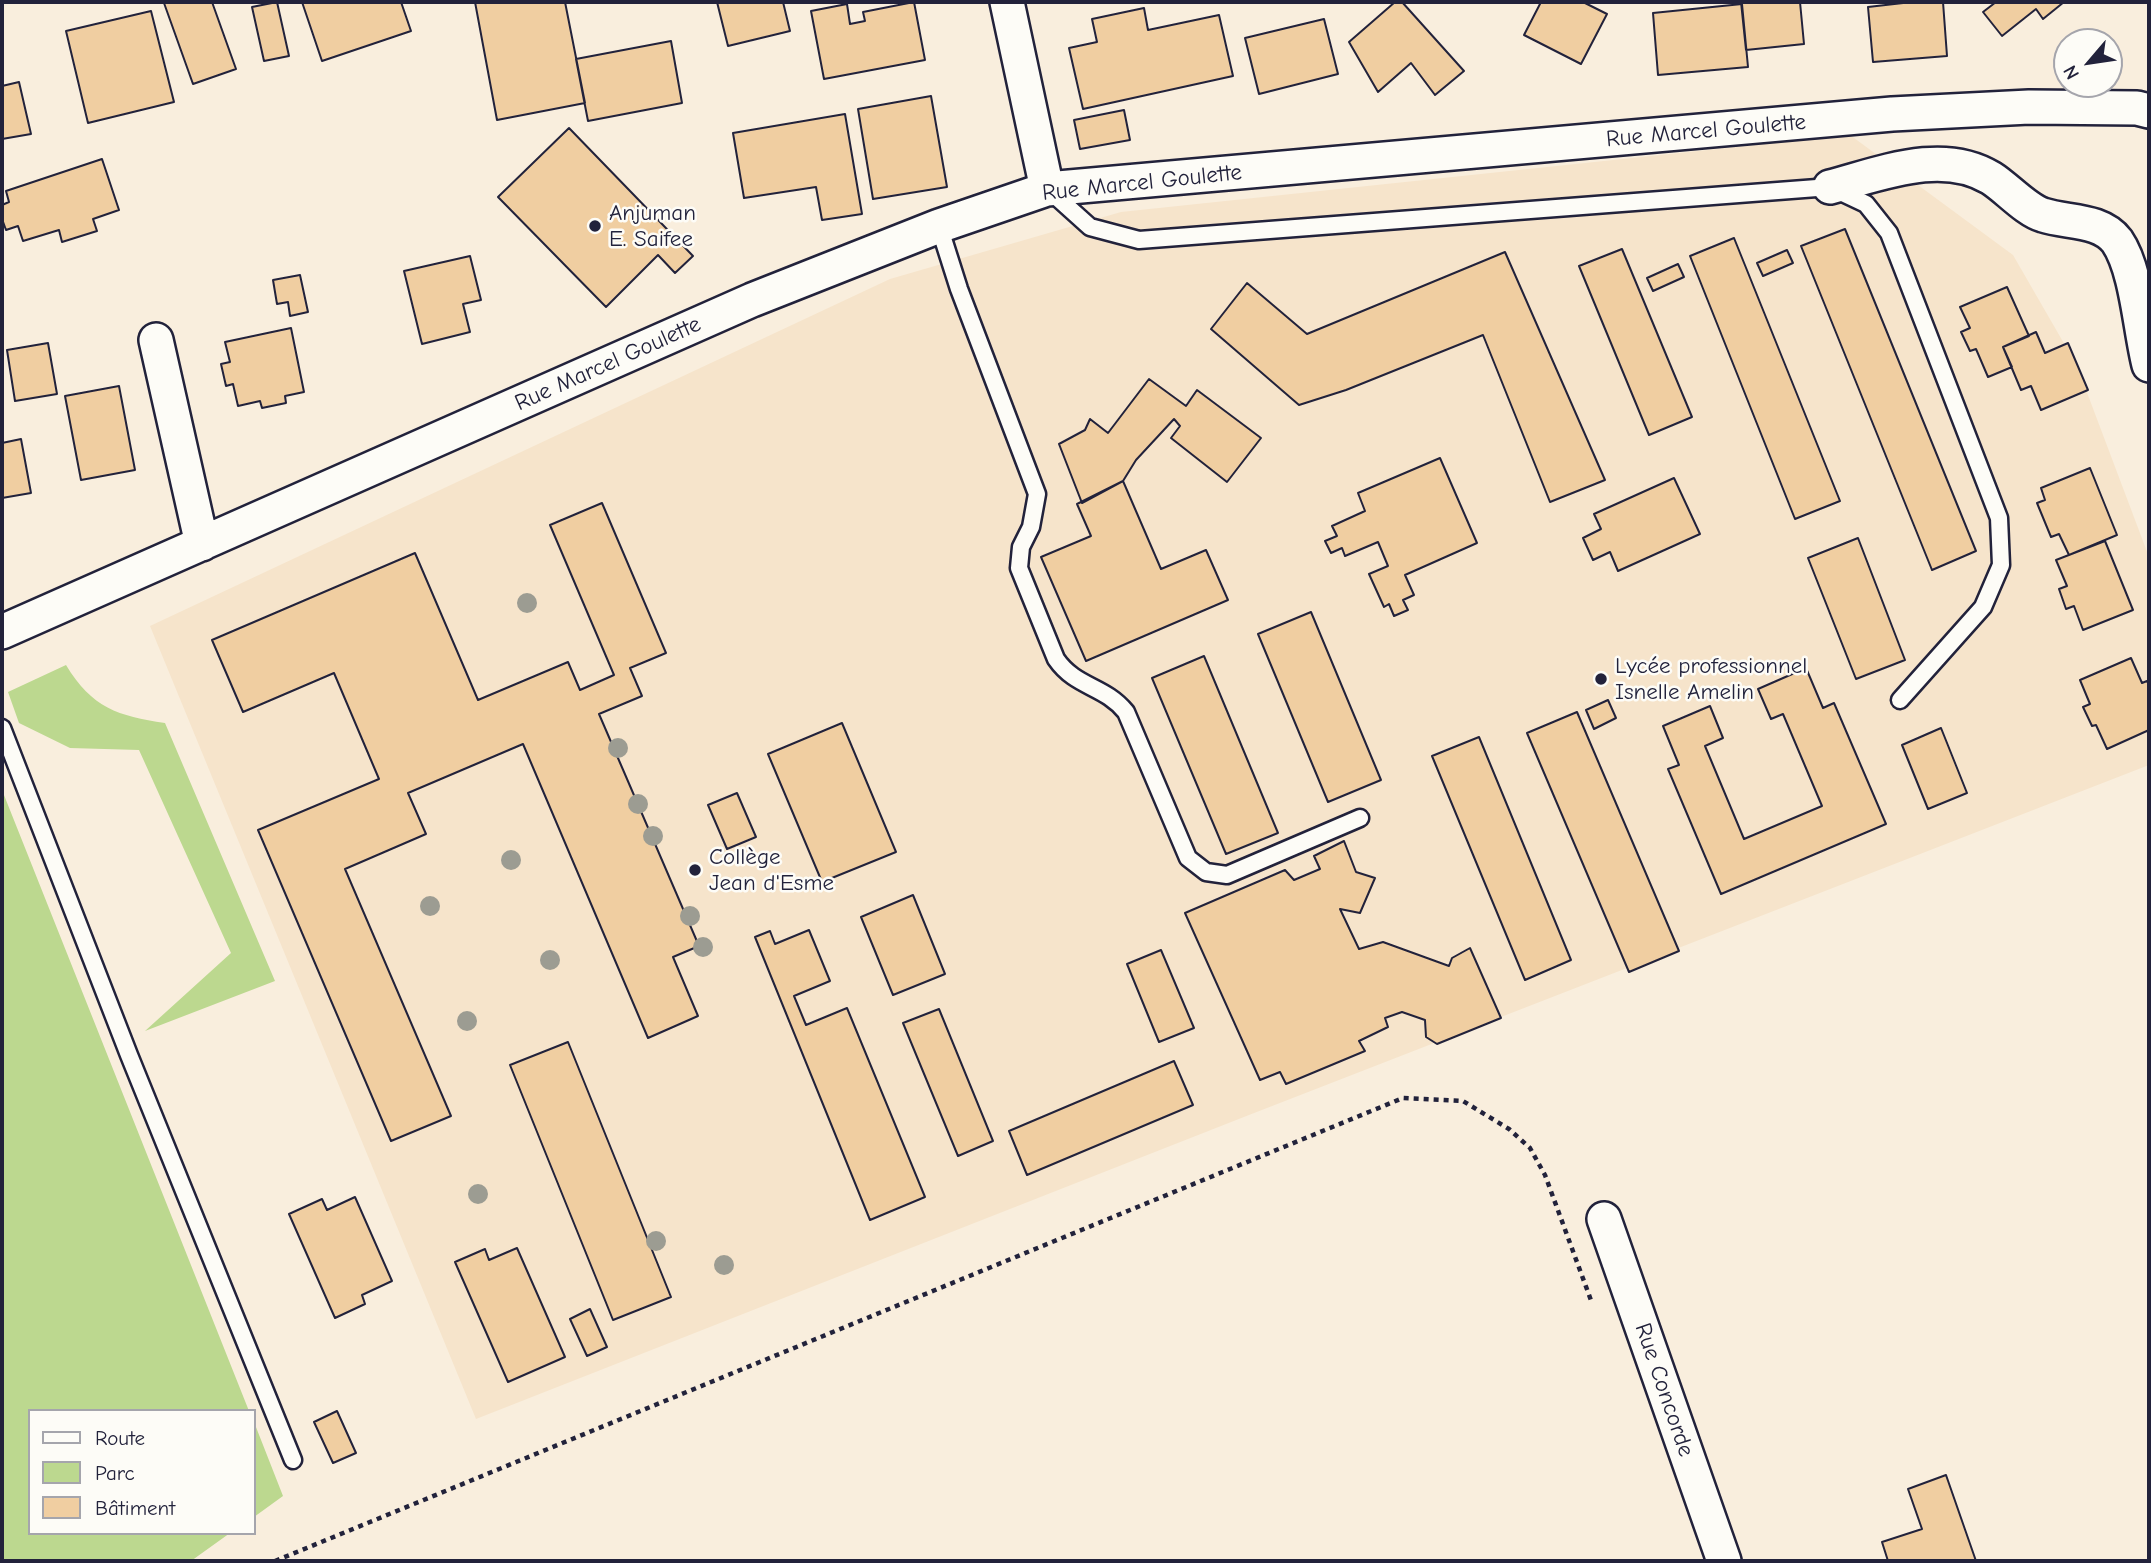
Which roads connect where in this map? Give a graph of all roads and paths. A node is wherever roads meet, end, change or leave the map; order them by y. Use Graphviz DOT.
graph roads {
  1 [pos="1007,2"];
  2 [pos="2149,111"];
  3 [pos="1830,187"];
  4 [pos="1047,189"];
  5 [pos="939,226"];
  6 [pos="156,340"];
  7 [pos="2149,365"];
  8 [pos="202,544"];
  9 [pos="2,632"];
  10 [pos="1900,701"];
  11 [pos="2,728"];
  12 [pos="1360,818"];
  13 [pos="1604,1219"];
  14 [pos="1592,1304"];
  15 [pos="293,1460"];
  16 [pos="275,1561"];
  17 [pos="1724,1561"];
  1 -- 4 [label="street"];
  2 -- 4 [label="street, Rue Marcel Goulette"];
  3 -- 4 [label="lane"];
  3 -- 7 [label="street"];
  3 -- 10 [label="lane"];
  4 -- 5 [label="street, Rue Marcel Goulette"];
  5 -- 8 [label="street, Rue Marcel Goulette"];
  5 -- 12 [label="lane"];
  6 -- 8 [label="street"];
  8 -- 9 [label="street, Rue Marcel Goulette"];
  11 -- 15 [label="lane"];
  13 -- 17 [label="street, Rue Concorde"];
  14 -- 16 [label="path"];
}
